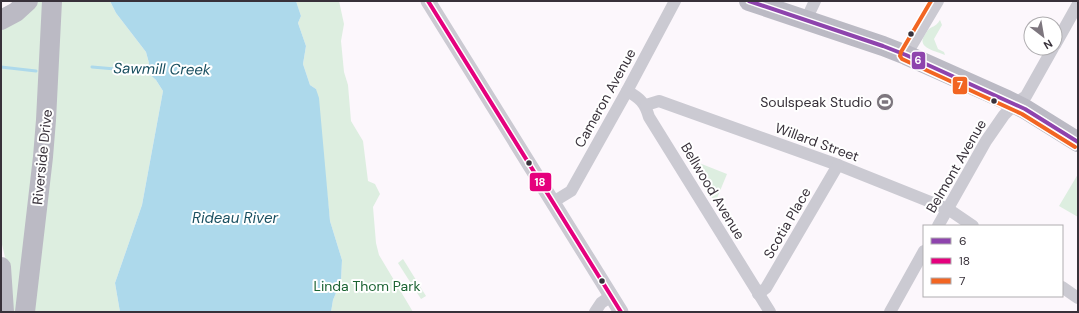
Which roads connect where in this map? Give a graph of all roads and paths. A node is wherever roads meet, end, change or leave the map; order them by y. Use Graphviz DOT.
graph roads {
  1 [pos="28,1"];
  2 [pos="52,1"];
  3 [pos="428,1"];
  4 [pos="676,1"];
  5 [pos="749,1"];
  6 [pos="815,1"];
  7 [pos="938,1"];
  8 [pos="1078,4"];
  9 [pos="1,20"];
  10 [pos="806,20"];
  11 [pos="1063,31"];
  12 [pos="906,55"];
  13 [pos="1048,56"];
  14 [pos="627,91"];
  15 [pos="1015,104"];
  16 [pos="646,105"];
  17 [pos="1078,142"];
  18 [pos="838,165"];
  19 [pos="553,202"];
  20 [pos="948,209"];
  21 [pos="939,225"];
  22 [pos="972,225"];
  23 [pos="923,254"];
  24 [pos="1,267"];
  25 [pos="1063,288"];
  26 [pos="758,294"];
  27 [pos="611,296"];
  28 [pos="1078,298"];
  29 [pos="4,312"];
  30 [pos="25,312"];
  31 [pos="594,312"];
  32 [pos="622,312"];
  33 [pos="770,312"];
  34 [pos="890,312"];
  1 -- 9 [label="main road"];
  2 -- 30 [label="main road, Riverside Drive"];
  3 -- 19 [label="street"];
  4 -- 14 [label="street, Cameron Avenue"];
  5 -- 10 [label="main road"];
  6 -- 10 [label="street"];
  7 -- 12 [label="street"];
  8 -- 11 [label="street"];
  10 -- 12 [label="main road"];
  12 -- 15 [label="main road"];
  13 -- 15 [label="street, Belmont Avenue"];
  14 -- 16 [label="street"];
  14 -- 19 [label="street, Cameron Avenue"];
  15 -- 17 [label="main road"];
  15 -- 20 [label="street, Belmont Avenue"];
  16 -- 18 [label="street, Willard Street"];
  16 -- 26 [label="street, Bellwood Avenue"];
  18 -- 20 [label="street, Willard Street"];
  18 -- 26 [label="street, Scotia Place"];
  19 -- 27 [label="street"];
  20 -- 21 [label="street, Belmont Avenue"];
  20 -- 22 [label="street, Willard Street"];
  23 -- 34 [label="street"];
  24 -- 29 [label="main road"];
  25 -- 28 [label="street"];
  26 -- 33 [label="street, Bellwood Avenue"];
  27 -- 31 [label="street"];
  27 -- 32 [label="street"];
}
